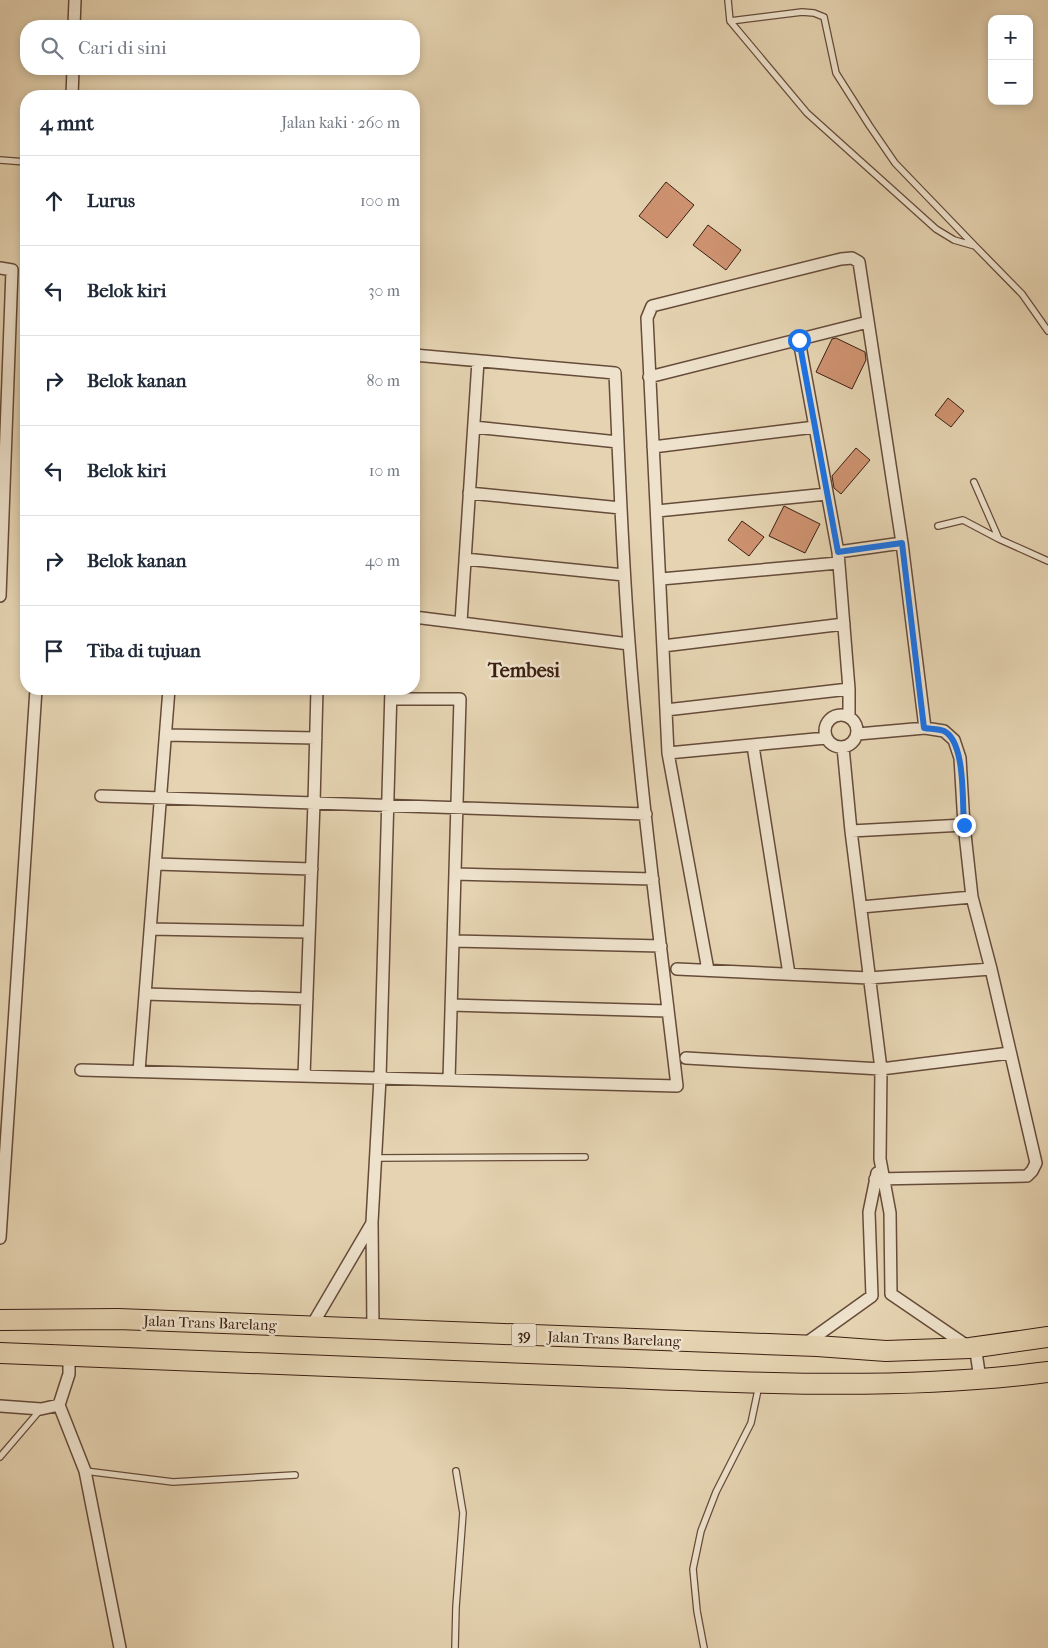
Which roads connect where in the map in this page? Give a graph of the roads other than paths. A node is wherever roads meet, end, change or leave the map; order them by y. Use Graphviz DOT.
graph roads {
  1 [pos="75,0"];
  2 [pos="728,0"];
  3 [pos="74,20"];
  4 [pos="730,21"];
  5 [pos="73,75"];
  6 [pos="72,90"];
  7 [pos="0,160"];
  8 [pos="20,162"];
  9 [pos="975,246"];
  10 [pos="0,268"];
  11 [pos="868,322"];
  12 [pos="1048,330"];
  13 [pos="799,340"];
  14 [pos="420,356"];
  15 [pos="478,361"];
  16 [pos="649,378"];
  17 [pos="474,426"];
  18 [pos="815,427"];
  19 [pos="618,442"];
  20 [pos="653,447"];
  21 [pos="974,482"];
  22 [pos="470,494"];
  23 [pos="827,494"];
  24 [pos="621,508"];
  25 [pos="657,511"];
  26 [pos="938,526"];
  27 [pos="999,539"];
  28 [pos="902,543"];
  29 [pos="838,558"];
  30 [pos="465,559"];
  31 [pos="1048,561"];
  32 [pos="624,575"];
  33 [pos="660,579"];
  34 [pos="0,596"];
  35 [pos="420,618"];
  36 [pos="461,622"];
  37 [pos="844,624"];
  38 [pos="629,644"];
  39 [pos="663,646"];
  40 [pos="849,689"];
  41 [pos="36,695"];
  42 [pos="169,695"];
  43 [pos="317,695"];
  44 [pos="391,695"];
  45 [pos="405,695"];
  46 [pos="666,710"];
  47 [pos="849,716"];
  48 [pos="924,728"];
  49 [pos="858,734"];
  50 [pos="166,735"];
  51 [pos="316,738"];
  52 [pos="826,738"];
  53 [pos="753,746"];
  54 [pos="843,747"];
  55 [pos="668,753"];
  56 [pos="102,796"];
  57 [pos="161,798"];
  58 [pos="314,803"];
  59 [pos="388,806"];
  60 [pos="457,808"];
  61 [pos="646,814"];
  62 [pos="964,825"];
  63 [pos="852,830"];
  64 [pos="156,864"];
  65 [pos="312,868"];
  66 [pos="455,874"];
  67 [pos="653,880"];
  68 [pos="972,898"];
  69 [pos="860,907"];
  70 [pos="150,929"];
  71 [pos="309,932"];
  72 [pos="453,941"];
  73 [pos="661,946"];
  74 [pos="677,969"];
  75 [pos="991,969"];
  76 [pos="708,970"];
  77 [pos="789,974"];
  78 [pos="869,978"];
  79 [pos="145,994"];
  80 [pos="307,1000"];
  81 [pos="451,1005"];
  82 [pos="668,1011"];
  83 [pos="1010,1053"];
  84 [pos="686,1058"];
  85 [pos="880,1069"];
  86 [pos="81,1070"];
  87 [pos="139,1071"];
  88 [pos="304,1076"];
  89 [pos="380,1078"];
  90 [pos="449,1080"];
  91 [pos="585,1157"];
  92 [pos="375,1158"];
  93 [pos="880,1180"];
  94 [pos="372,1222"];
  95 [pos="0,1238"];
  96 [pos="891,1294"];
  97 [pos="872,1296"];
  98 [pos="0,1320"];
  99 [pos="311,1327"];
  100 [pos="373,1329"];
  101 [pos="1048,1337"];
  102 [pos="803,1346"];
  103 [pos="970,1348"];
  104 [pos="0,1353"];
  105 [pos="69,1355"];
  106 [pos="1048,1372"];
  107 [pos="980,1379"];
  108 [pos="759,1383"];
  109 [pos="59,1405"];
  110 [pos="0,1406"];
  111 [pos="41,1409"];
  112 [pos="0,1457"];
  113 [pos="85,1471"];
  114 [pos="456,1471"];
  115 [pos="295,1475"];
  116 [pos="120,1648"];
  117 [pos="455,1648"];
  118 [pos="704,1648"];
  1 -- 3 [label="street"];
  2 -- 4 [label="lane"];
  4 -- 9 [label="lane"];
  4 -- 9 [label="lane"];
  5 -- 6 [label="street"];
  7 -- 8 [label="lane"];
  9 -- 12 [label="lane"];
  10 -- 34 [label="street"];
  11 -- 13 [label="street"];
  11 -- 16 [label="street"];
  11 -- 28 [label="street"];
  13 -- 16 [label="street"];
  13 -- 18 [label="street"];
  14 -- 15 [label="street"];
  15 -- 17 [label="street"];
  15 -- 19 [label="street"];
  16 -- 20 [label="street"];
  17 -- 19 [label="street"];
  17 -- 22 [label="street"];
  18 -- 20 [label="street"];
  18 -- 23 [label="street"];
  19 -- 24 [label="street"];
  20 -- 25 [label="street"];
  21 -- 27 [label="lane"];
  22 -- 24 [label="street"];
  22 -- 30 [label="street"];
  23 -- 25 [label="street"];
  23 -- 29 [label="street"];
  24 -- 32 [label="street"];
  25 -- 33 [label="street"];
  26 -- 27 [label="lane"];
  27 -- 31 [label="lane"];
  28 -- 29 [label="street"];
  28 -- 48 [label="street"];
  29 -- 33 [label="street"];
  29 -- 37 [label="street"];
  30 -- 32 [label="street"];
  30 -- 36 [label="street"];
  32 -- 38 [label="street"];
  33 -- 39 [label="street"];
  35 -- 36 [label="street"];
  36 -- 38 [label="street"];
  37 -- 39 [label="street"];
  37 -- 40 [label="street"];
  38 -- 61 [label="street"];
  39 -- 46 [label="street"];
  40 -- 46 [label="street"];
  40 -- 47 [label="street"];
  41 -- 95 [label="street"];
  42 -- 50 [label="street"];
  43 -- 51 [label="street"];
  44 -- 59 [label="street"];
  45 -- 60 [label="street"];
  46 -- 55 [label="street"];
  47 -- 49 [label="street"];
  47 -- 52 [label="street"];
  48 -- 49 [label="street"];
  48 -- 62 [label="street"];
  49 -- 54 [label="street"];
  50 -- 51 [label="street"];
  50 -- 57 [label="street"];
  51 -- 58 [label="street"];
  52 -- 53 [label="street"];
  52 -- 54 [label="street"];
  53 -- 55 [label="street"];
  53 -- 77 [label="street"];
  54 -- 63 [label="street"];
  55 -- 76 [label="street"];
  56 -- 57 [label="street"];
  57 -- 58 [label="street"];
  57 -- 64 [label="street"];
  58 -- 59 [label="street"];
  58 -- 65 [label="street"];
  59 -- 60 [label="street"];
  59 -- 89 [label="street"];
  60 -- 61 [label="street"];
  60 -- 66 [label="street"];
  61 -- 67 [label="street"];
  62 -- 63 [label="street"];
  62 -- 68 [label="street"];
  63 -- 69 [label="street"];
  64 -- 65 [label="street"];
  64 -- 70 [label="street"];
  65 -- 71 [label="street"];
  66 -- 67 [label="street"];
  66 -- 72 [label="street"];
  67 -- 73 [label="street"];
  68 -- 69 [label="street"];
  68 -- 75 [label="street"];
  69 -- 78 [label="street"];
  70 -- 71 [label="street"];
  70 -- 79 [label="street"];
  71 -- 80 [label="street"];
  72 -- 73 [label="street"];
  72 -- 81 [label="street"];
  73 -- 82 [label="street"];
  74 -- 76 [label="street"];
  75 -- 78 [label="street"];
  75 -- 83 [label="street"];
  76 -- 77 [label="street"];
  77 -- 78 [label="street"];
  78 -- 85 [label="street"];
  79 -- 80 [label="street"];
  79 -- 87 [label="street"];
  80 -- 88 [label="street"];
  81 -- 82 [label="street"];
  81 -- 90 [label="street"];
  82 -- 90 [label="street"];
  83 -- 85 [label="street"];
  83 -- 93 [label="street"];
  84 -- 85 [label="street"];
  85 -- 93 [label="street"];
  86 -- 87 [label="street"];
  87 -- 88 [label="street"];
  88 -- 89 [label="street"];
  89 -- 90 [label="street"];
  89 -- 92 [label="street"];
  91 -- 92 [label="lane"];
  92 -- 94 [label="street"];
  93 -- 96 [label="street"];
  93 -- 97 [label="street"];
  94 -- 99 [label="street"];
  94 -- 100 [label="street"];
  96 -- 97 [label="street"];
  96 -- 103 [label="street"];
  97 -- 102 [label="street"];
  98 -- 99 [label="highway, Jalan Trans Barelang / 39"];
  99 -- 100 [label="highway, Jalan Trans Barelang / 39"];
  100 -- 102 [label="highway, Jalan Trans Barelang / 39"];
  101 -- 103 [label="highway, Jalan Trans Barelang / 39"];
  102 -- 103 [label="highway, Jalan Trans Barelang / 39"];
  103 -- 107 [label="street"];
  104 -- 105 [label="highway"];
  105 -- 108 [label="highway"];
  105 -- 109 [label="street"];
  106 -- 107 [label="highway"];
  107 -- 108 [label="highway"];
  108 -- 118 [label="lane"];
  109 -- 111 [label="street"];
  109 -- 113 [label="street"];
  110 -- 111 [label="street"];
  111 -- 112 [label="lane"];
  113 -- 115 [label="lane"];
  113 -- 116 [label="street"];
  114 -- 117 [label="lane"];
}
